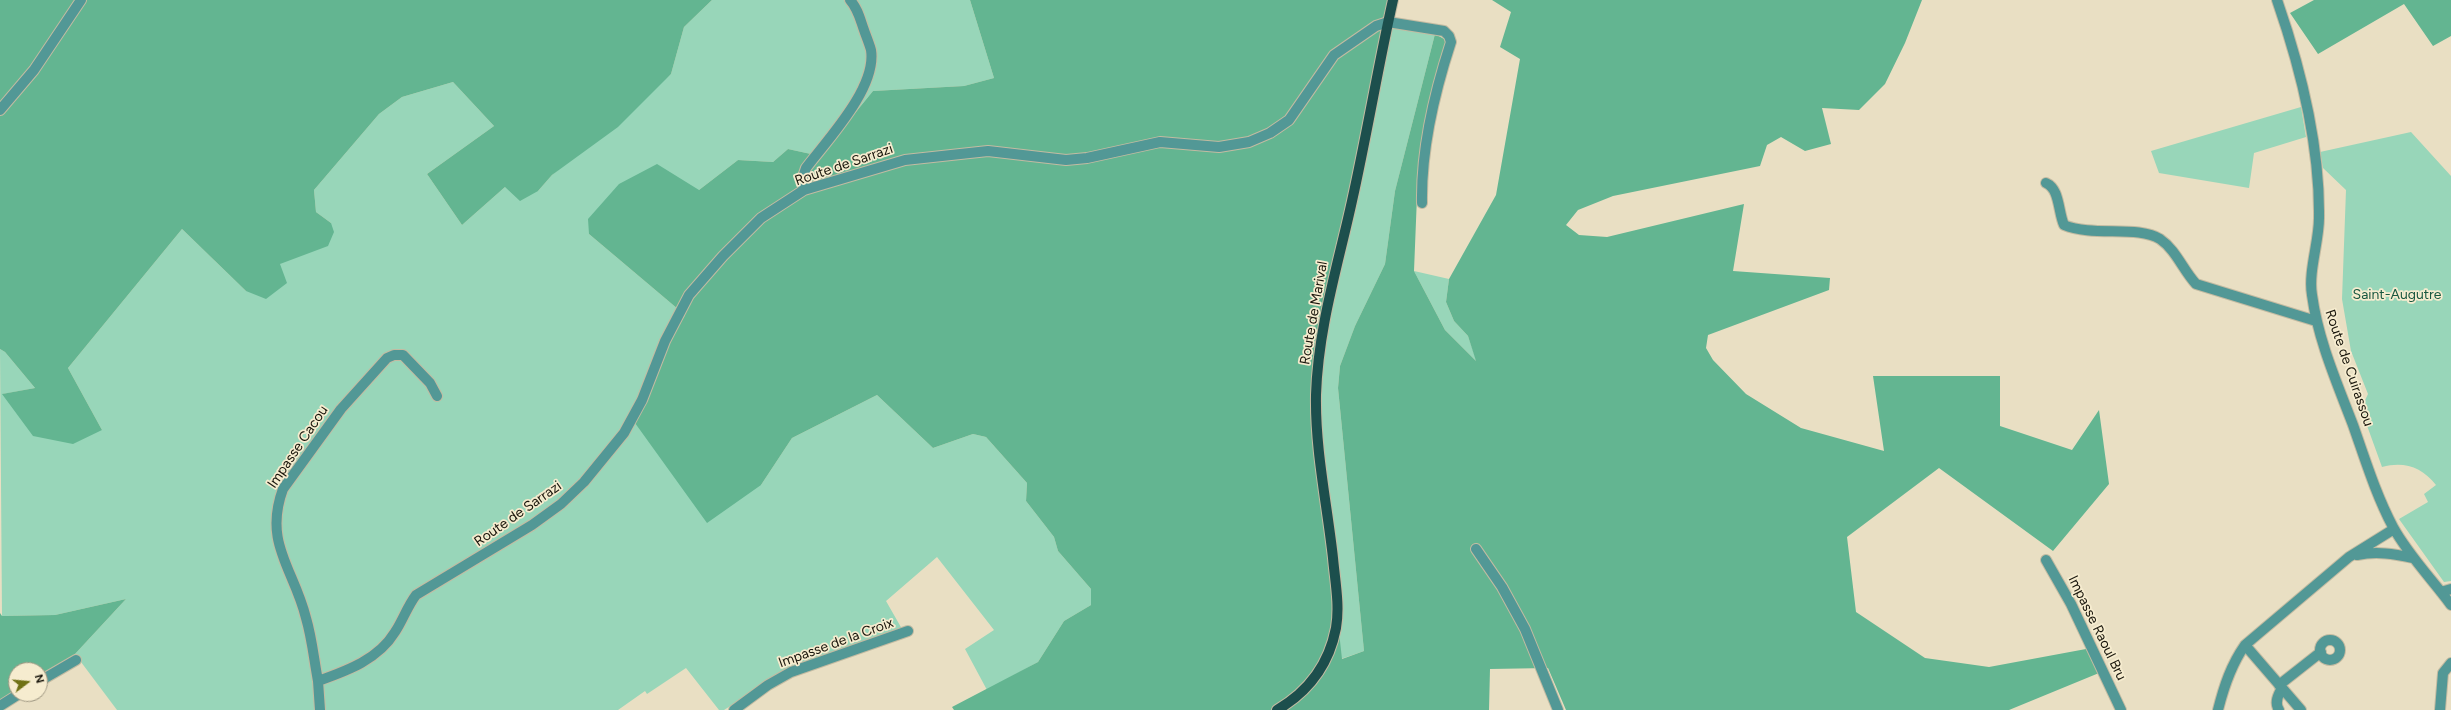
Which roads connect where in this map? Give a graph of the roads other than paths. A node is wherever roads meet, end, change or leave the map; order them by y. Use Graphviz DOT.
graph roads {
  1 [pos="81,0"];
  2 [pos="850,0"];
  3 [pos="1393,0"];
  4 [pos="2276,0"];
  5 [pos="1388,22"];
  6 [pos="0,110"];
  7 [pos="2046,183"];
  8 [pos="804,190"];
  9 [pos="1422,203"];
  10 [pos="2316,322"];
  11 [pos="437,396"];
  12 [pos="2394,529"];
  13 [pos="1476,549"];
  14 [pos="2349,557"];
  15 [pos="2413,558"];
  16 [pos="2046,560"];
  17 [pos="2446,591"];
  18 [pos="2451,605"];
  19 [pos="908,631"];
  20 [pos="2245,645"];
  21 [pos="2321,652"];
  22 [pos="76,660"];
  23 [pos="2451,663"];
  24 [pos="48,676"];
  25 [pos="318,681"];
  26 [pos="2281,686"];
  27 [pos="320,710"];
  28 [pos="734,710"];
  29 [pos="1277,710"];
  30 [pos="1558,710"];
  31 [pos="2121,710"];
  32 [pos="2218,710"];
  33 [pos="2279,710"];
  34 [pos="2301,710"];
  35 [pos="2440,710"];
  1 -- 6 [label="street"];
  2 -- 8 [label="street"];
  3 -- 5 [label="main road, Route de Marival"];
  4 -- 10 [label="street, Route de Cuirassou"];
  5 -- 8 [label="street, Route de Sarrazi"];
  5 -- 9 [label="street"];
  5 -- 29 [label="main road, Route de Marival"];
  7 -- 10 [label="street"];
  8 -- 25 [label="street, Route de Sarrazi"];
  10 -- 12 [label="street, Route de Cuirassou"];
  11 -- 25 [label="street, Impasse Cacou"];
  12 -- 14 [label="street"];
  12 -- 15 [label="street, Route de Cuirassou"];
  13 -- 30 [label="street"];
  14 -- 15 [label="street"];
  14 -- 20 [label="street"];
  15 -- 17 [label="street, Route de Cuirassou"];
  16 -- 31 [label="street, Impasse Raoul Bru"];
  17 -- 18 [label="street, Route de Cuirassou"];
  19 -- 28 [label="street, Impasse de la Croix"];
  20 -- 26 [label="street"];
  20 -- 32 [label="street"];
  21 -- 26 [label="street"];
  22 -- 24 [label="street"];
  23 -- 35 [label="street"];
  25 -- 27 [label="street"];
  26 -- 33 [label="street"];
  26 -- 34 [label="street"];
}
